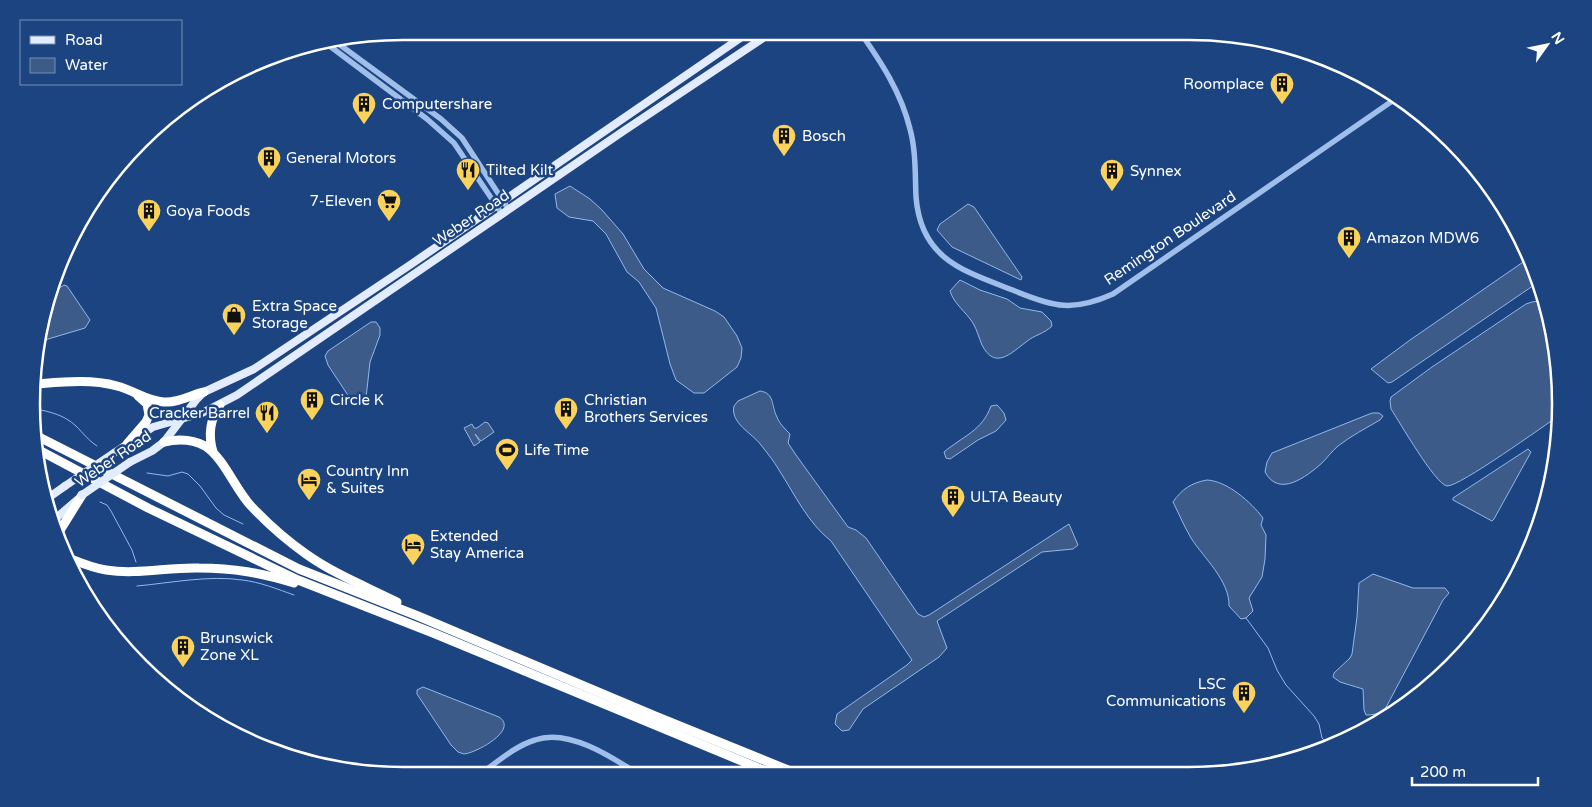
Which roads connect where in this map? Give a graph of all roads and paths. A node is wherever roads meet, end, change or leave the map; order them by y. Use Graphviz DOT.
graph roads {
  1 [pos="737,40"];
  2 [pos="760,40"];
  3 [pos="866,40"];
  4 [pos="341,46"];
  5 [pos="331,47"];
  6 [pos="1391,102"];
  7 [pos="500,204"];
  8 [pos="506,212"];
  9 [pos="41,384"];
  10 [pos="130,391"];
  11 [pos="204,392"];
  12 [pos="220,405"];
  13 [pos="182,418"];
  14 [pos="42,438"];
  15 [pos="164,442"];
  16 [pos="127,444"];
  17 [pos="43,453"];
  18 [pos="214,454"];
  19 [pos="82,495"];
  20 [pos="51,496"];
  21 [pos="58,516"];
  22 [pos="62,527"];
  23 [pos="76,561"];
  24 [pos="418,616"];
  25 [pos="433,633"];
  26 [pos="491,767"];
  27 [pos="627,767"];
  28 [pos="756,767"];
  29 [pos="781,767"];
  1 -- 7 [label="main road, Weber Road"];
  2 -- 8 [label="main road, Weber Road"];
  3 -- 6 [label="street, Remington Boulevard"];
  4 -- 7 [label="street"];
  5 -- 7 [label="street"];
  7 -- 8 [label="street"];
  7 -- 11 [label="main road, Weber Road"];
  8 -- 12 [label="main road, Weber Road"];
  9 -- 10 [label="highway"];
  10 -- 11 [label="highway"];
  10 -- 16 [label="highway"];
  11 -- 13 [label="main road, Weber Road"];
  12 -- 13 [label="main road, Weber Road"];
  12 -- 18 [label="highway"];
  13 -- 15 [label="main road, Weber Road"];
  13 -- 16 [label="main road, Weber Road"];
  14 -- 24 [label="highway"];
  15 -- 18 [label="highway"];
  15 -- 19 [label="main road, Weber Road, bridge"];
  16 -- 20 [label="main road, Weber Road, bridge"];
  17 -- 25 [label="highway"];
  18 -- 24 [label="highway"];
  19 -- 21 [label="main road, Weber Road"];
  19 -- 22 [label="highway"];
  23 -- 25 [label="highway"];
  24 -- 29 [label="highway"];
  25 -- 28 [label="highway"];
  26 -- 27 [label="street"];
}
